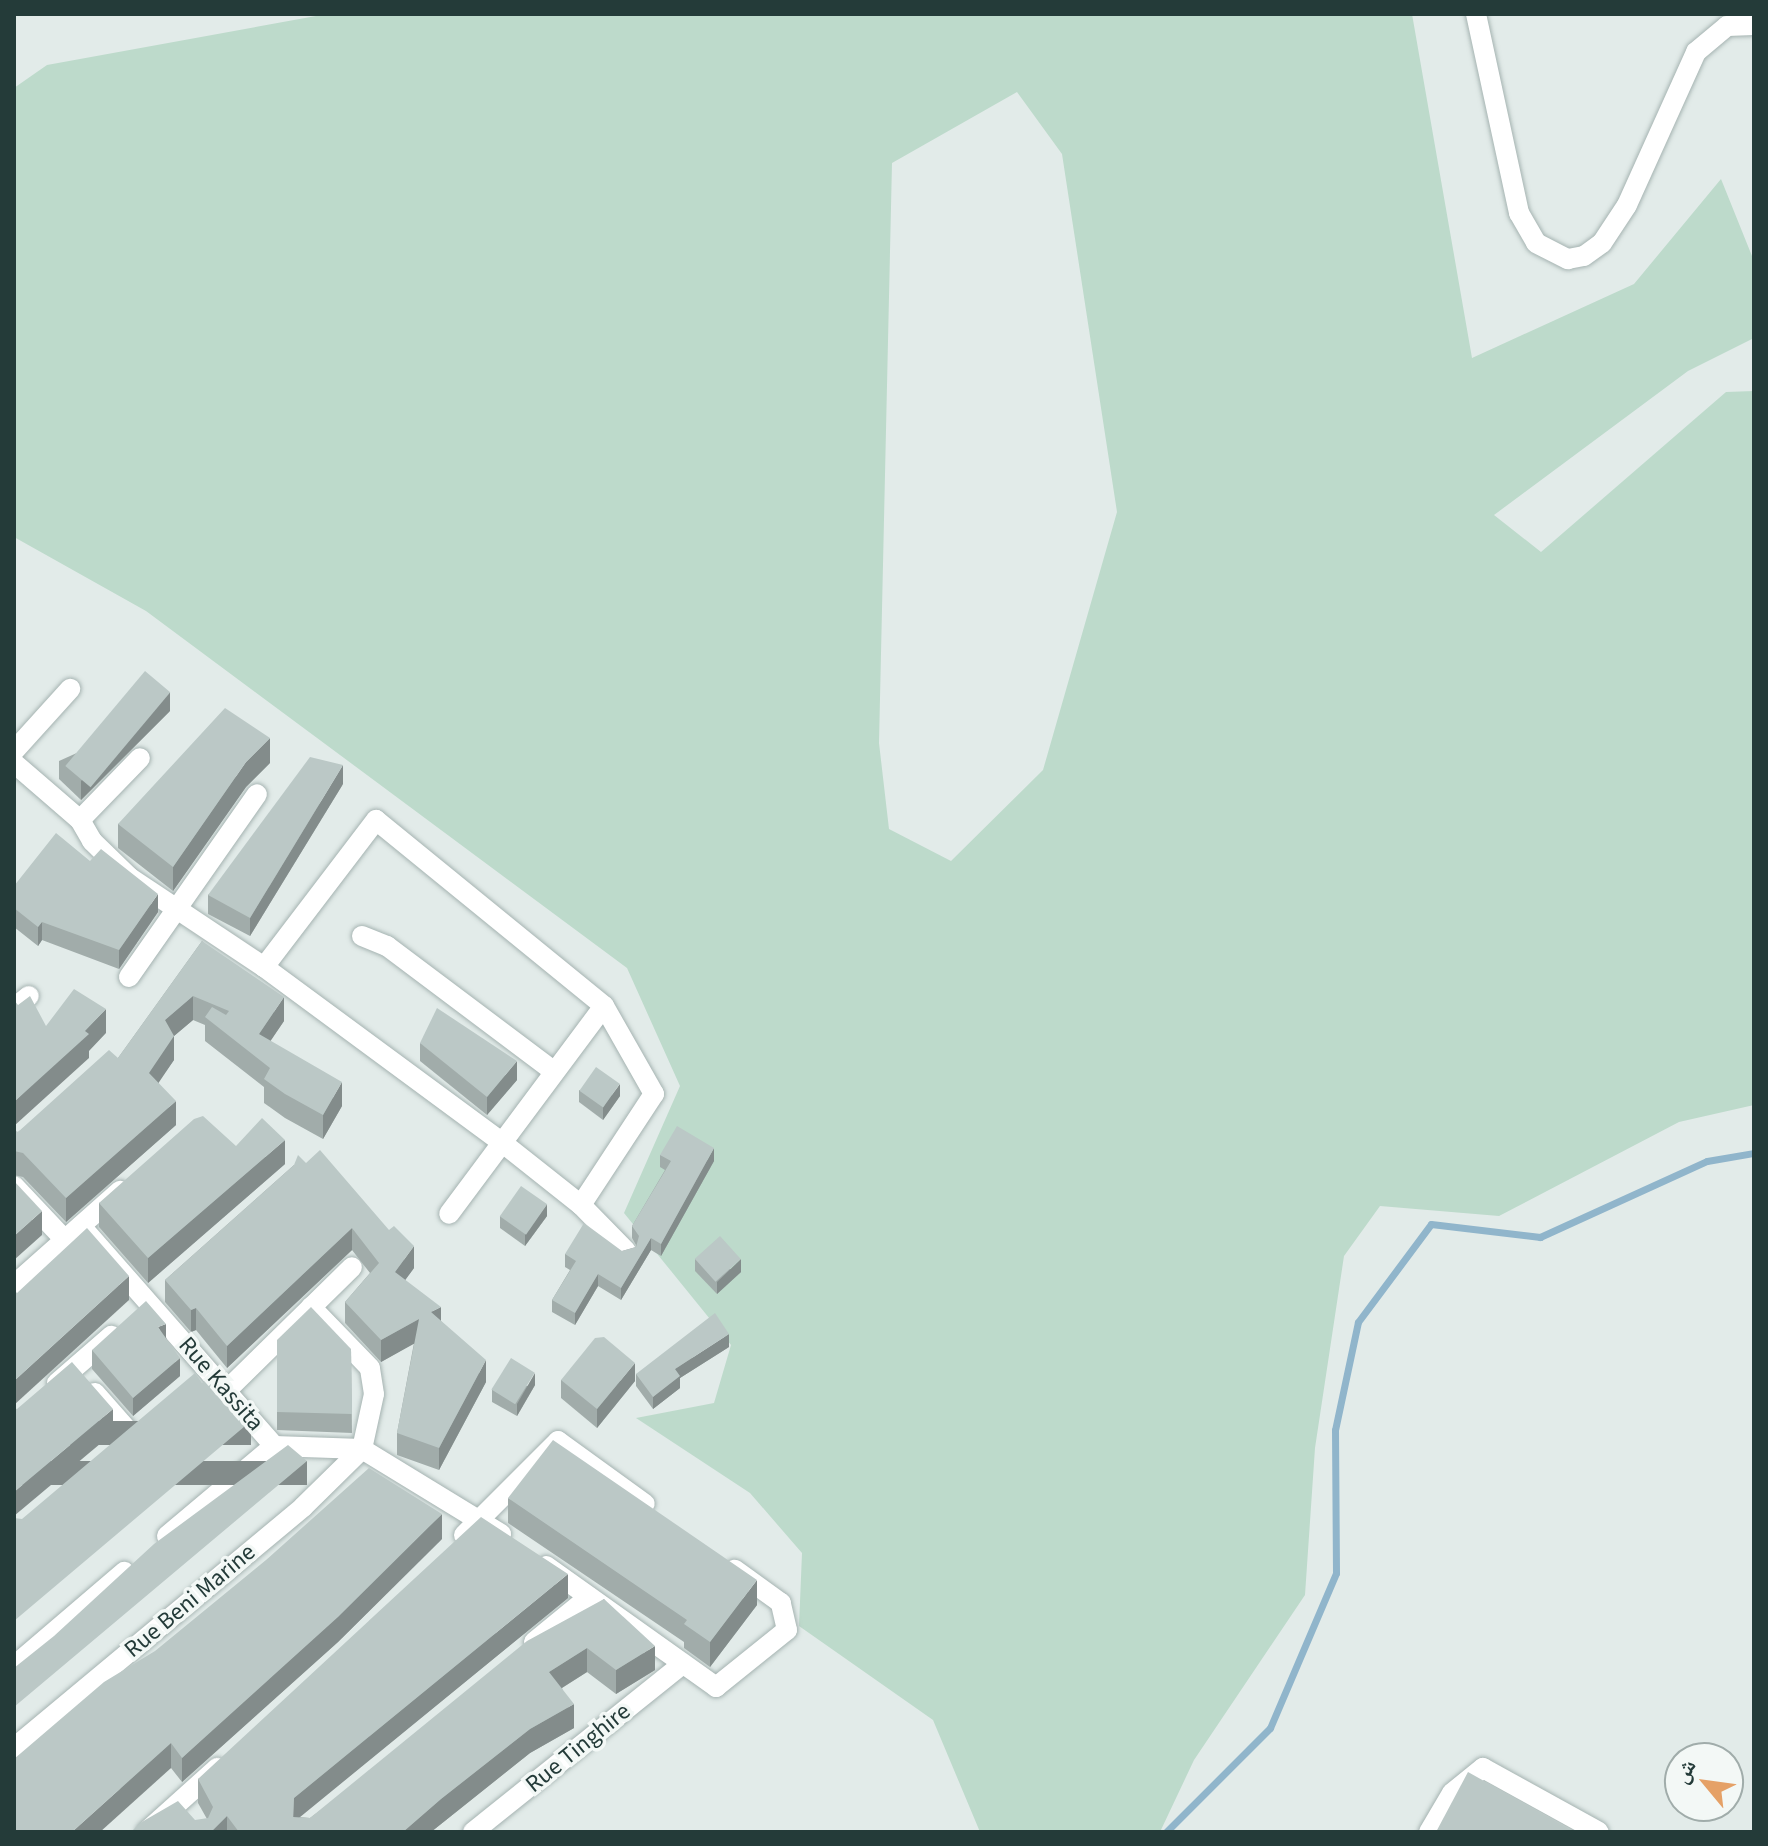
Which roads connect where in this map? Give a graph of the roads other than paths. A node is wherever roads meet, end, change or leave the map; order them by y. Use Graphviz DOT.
graph roads {
  1 [pos="1476,14"];
  2 [pos="1754,25"];
  3 [pos="70,689"];
  4 [pos="14,751"];
  5 [pos="140,758"];
  6 [pos="14,763"];
  7 [pos="257,794"];
  8 [pos="80,820"];
  9 [pos="173,908"];
  10 [pos="362,936"];
  11 [pos="264,967"];
  12 [pos="129,977"];
  13 [pos="604,1006"];
  14 [pos="552,1070"];
  15 [pos="504,1144"];
  16 [pos="140,1174"];
  17 [pos="14,1186"];
  18 [pos="581,1205"];
  19 [pos="449,1214"];
  20 [pos="73,1233"];
  21 [pos="626,1251"];
  22 [pos="352,1267"];
  23 [pos="14,1285"];
  24 [pos="155,1297"];
  25 [pos="311,1307"];
  26 [pos="74,1368"];
  27 [pos="209,1369"];
  28 [pos="187,1388"];
  29 [pos="227,1390"];
  30 [pos="38,1400"];
  31 [pos="153,1416"];
  32 [pos="131,1434"];
  33 [pos="274,1446"];
  34 [pos="115,1449"];
  35 [pos="362,1449"];
  36 [pos="657,1513"];
  37 [pos="480,1519"];
  38 [pos="447,1552"];
  39 [pos="719,1558"];
  40 [pos="589,1597"];
  41 [pos="518,1656"];
  42 [pos="683,1664"];
  43 [pos="14,1666"];
  44 [pos="14,1748"];
  45 [pos="234,1753"];
  46 [pos="177,1804"];
  47 [pos="192,1823"];
  48 [pos="146,1832"];
  49 [pos="473,1832"];
  50 [pos="1429,1832"];
  51 [pos="1599,1832"];
  1 -- 2 [label="street"];
  3 -- 4 [label="street"];
  5 -- 8 [label="street"];
  6 -- 8 [label="street"];
  7 -- 9 [label="street"];
  8 -- 9 [label="street"];
  9 -- 11 [label="street"];
  9 -- 12 [label="street"];
  10 -- 14 [label="street"];
  11 -- 13 [label="street"];
  11 -- 15 [label="street"];
  13 -- 14 [label="street"];
  13 -- 18 [label="street"];
  14 -- 15 [label="street"];
  15 -- 18 [label="street"];
  15 -- 19 [label="street"];
  16 -- 20 [label="street"];
  17 -- 20 [label="street, Rue Kassita"];
  18 -- 21 [label="street"];
  20 -- 23 [label="street"];
  20 -- 24 [label="street, Rue Kassita"];
  22 -- 25 [label="street"];
  24 -- 26 [label="street"];
  24 -- 27 [label="street, Rue Kassita"];
  25 -- 29 [label="street"];
  25 -- 35 [label="street"];
  26 -- 30 [label="street"];
  26 -- 32 [label="street"];
  27 -- 28 [label="street"];
  27 -- 29 [label="street, Rue Kassita"];
  29 -- 33 [label="street, Rue Kassita"];
  31 -- 32 [label="street"];
  32 -- 34 [label="street"];
  33 -- 35 [label="street, Rue Kassita"];
  33 -- 43 [label="street"];
  35 -- 37 [label="street, Rue Kassita"];
  35 -- 44 [label="street, Rue Beni Marine"];
  36 -- 37 [label="street"];
  37 -- 38 [label="street"];
  37 -- 40 [label="street, Rue Kassita"];
  39 -- 42 [label="street, Rue Kassita"];
  40 -- 41 [label="street"];
  40 -- 42 [label="street, Rue Kassita"];
  42 -- 49 [label="street, Rue Tinghire"];
  45 -- 46 [label="street"];
  46 -- 47 [label="street"];
  46 -- 48 [label="street"];
  50 -- 51 [label="street"];
}
